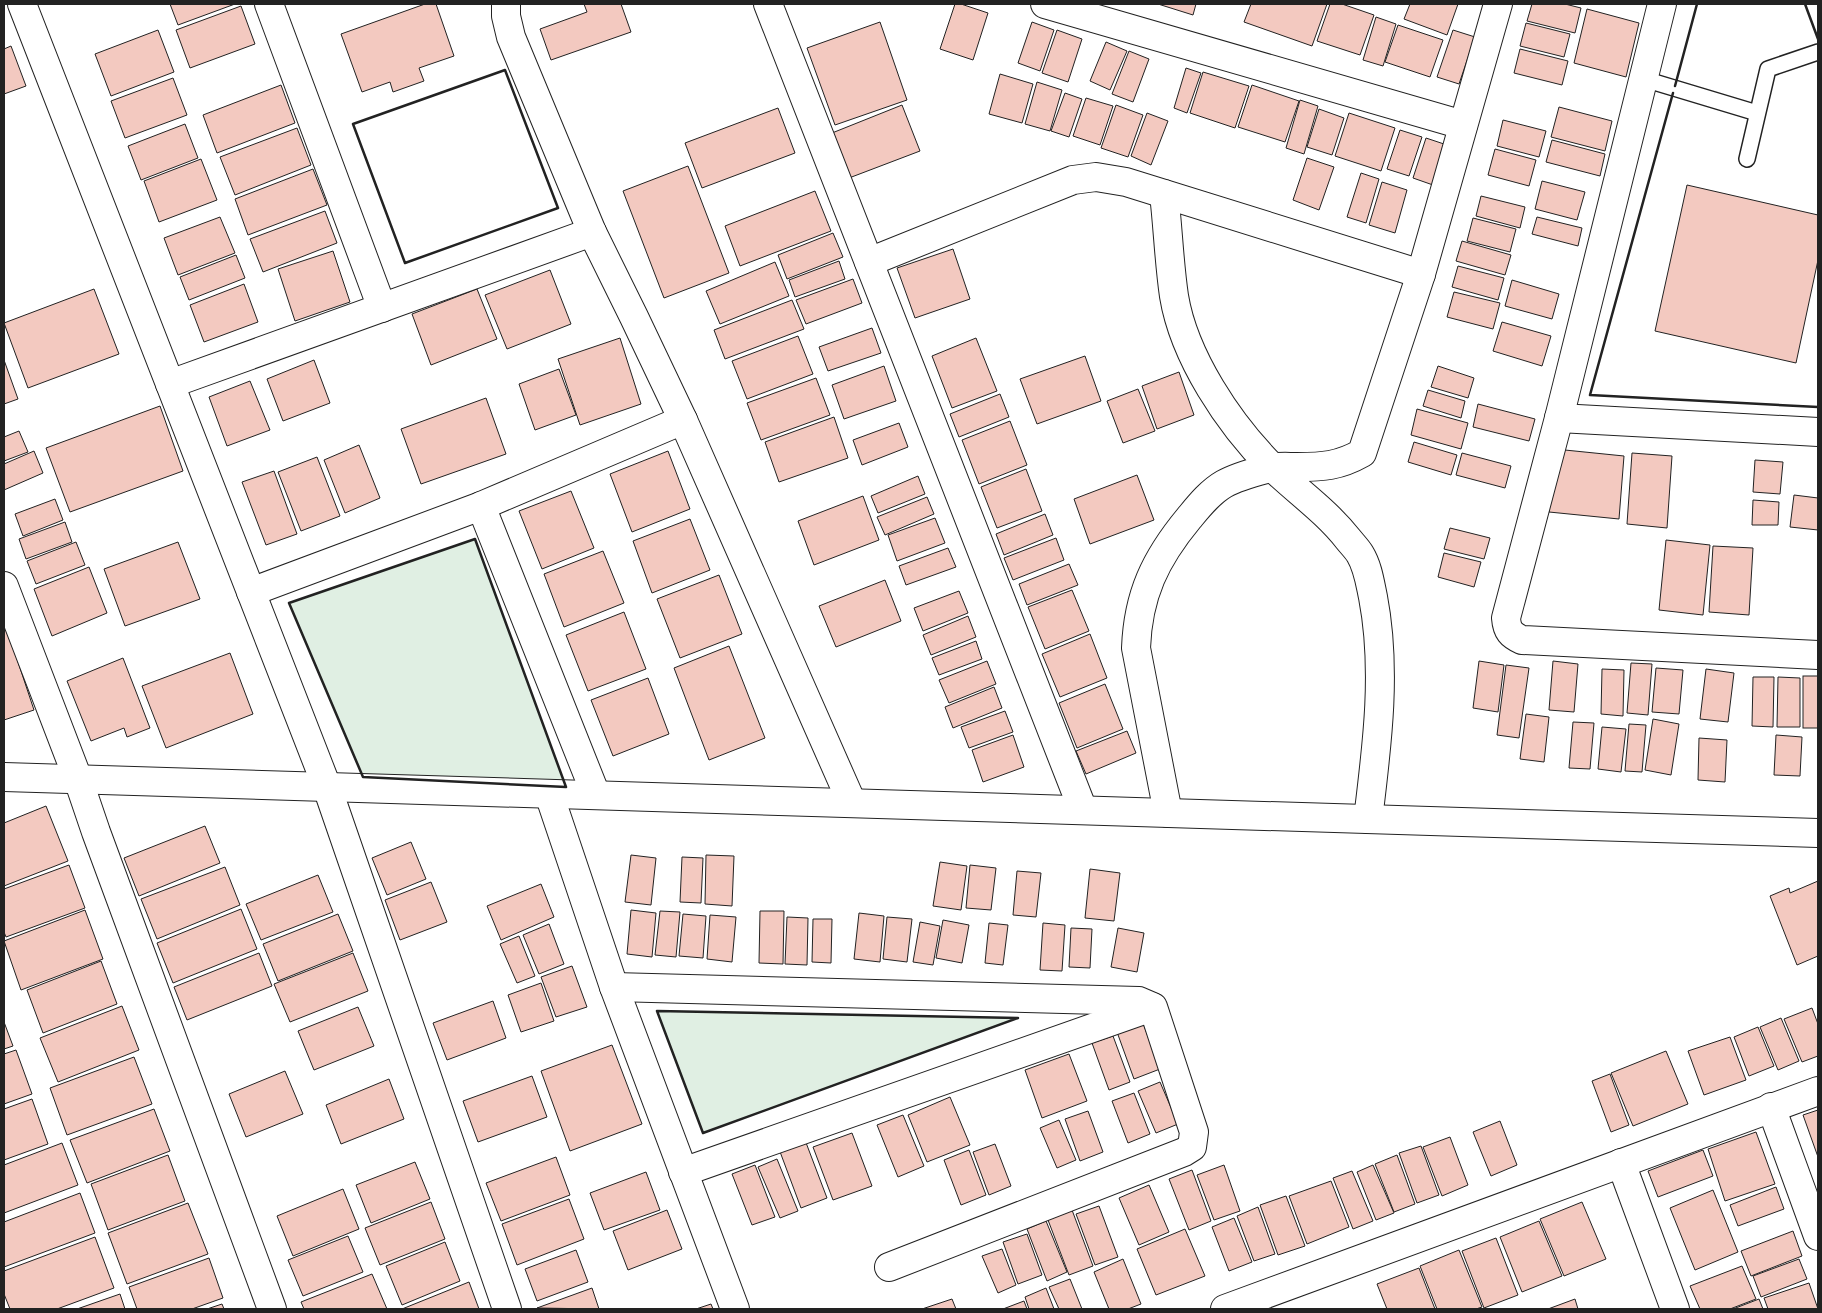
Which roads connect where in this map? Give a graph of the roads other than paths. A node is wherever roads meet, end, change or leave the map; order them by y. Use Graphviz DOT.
graph roads {
  1 [pos="22,4"];
  2 [pos="269,4"];
  3 [pos="506,4"];
  4 [pos="768,4"];
  5 [pos="1045,4"];
  6 [pos="1498,4"];
  7 [pos="1656,5"];
  8 [pos="1818,52"];
  9 [pos="1644,79"];
  10 [pos="1757,114"];
  11 [pos="1463,125"];
  12 [pos="1748,159"];
  13 [pos="1164,194"];
  14 [pos="592,232"];
  15 [pos="868,262"];
  16 [pos="1421,274"];
  17 [pos="382,308"];
  18 [pos="170,384"];
  19 [pos="1559,418"];
  20 [pos="682,420"];
  21 [pos="1818,432"];
  22 [pos="1273,467"];
  23 [pos="481,506"];
  24 [pos="4,586"];
  25 [pos="251,592"];
  26 [pos="1818,655"];
  27 [pos="4,777"];
  28 [pos="78,779"];
  29 [pos="327,787"];
  30 [pos="549,794"];
  31 [pos="596,795"];
  32 [pos="852,803"];
  33 [pos="1083,810"];
  34 [pos="1168,813"];
  35 [pos="1368,819"];
  36 [pos="1818,833"];
  37 [pos="614,987"];
  38 [pos="1153,1006"];
  39 [pos="1818,1091"];
  40 [pos="1771,1107"];
  41 [pos="1622,1163"];
  42 [pos="684,1172"];
  43 [pos="1818,1236"];
  44 [pos="889,1267"];
  45 [pos="272,1309"];
  46 [pos="507,1309"];
  47 [pos="735,1309"];
  48 [pos="1227,1309"];
  49 [pos="1675,1309"];
  1 -- 18 [label="street"];
  2 -- 17 [label="street"];
  3 -- 14 [label="street"];
  4 -- 15 [label="street"];
  5 -- 11 [label="street"];
  6 -- 11 [label="street"];
  7 -- 9 [label="street"];
  8 -- 10 [label="lane"];
  9 -- 10 [label="lane"];
  9 -- 19 [label="street"];
  10 -- 12 [label="lane"];
  11 -- 16 [label="street"];
  13 -- 15 [label="street"];
  13 -- 16 [label="street"];
  13 -- 22 [label="street"];
  14 -- 17 [label="street"];
  14 -- 20 [label="street"];
  15 -- 33 [label="street"];
  16 -- 22 [label="street"];
  17 -- 18 [label="street"];
  18 -- 25 [label="street"];
  19 -- 21 [label="street"];
  19 -- 26 [label="street"];
  20 -- 23 [label="street"];
  20 -- 32 [label="street"];
  22 -- 34 [label="street"];
  22 -- 35 [label="street"];
  23 -- 25 [label="street"];
  23 -- 31 [label="street"];
  24 -- 28 [label="street"];
  25 -- 29 [label="street"];
  27 -- 28 [label="street"];
  28 -- 29 [label="street"];
  28 -- 45 [label="street"];
  29 -- 30 [label="street"];
  29 -- 46 [label="street"];
  30 -- 31 [label="street"];
  30 -- 37 [label="street"];
  31 -- 32 [label="street"];
  32 -- 33 [label="street"];
  33 -- 34 [label="street"];
  34 -- 35 [label="street"];
  35 -- 36 [label="street"];
  37 -- 38 [label="street"];
  37 -- 42 [label="street"];
  38 -- 42 [label="street"];
  38 -- 44 [label="street"];
  39 -- 40 [label="street"];
  40 -- 41 [label="street"];
  40 -- 43 [label="street"];
  41 -- 48 [label="street"];
  41 -- 49 [label="street"];
  42 -- 47 [label="street"];
}
